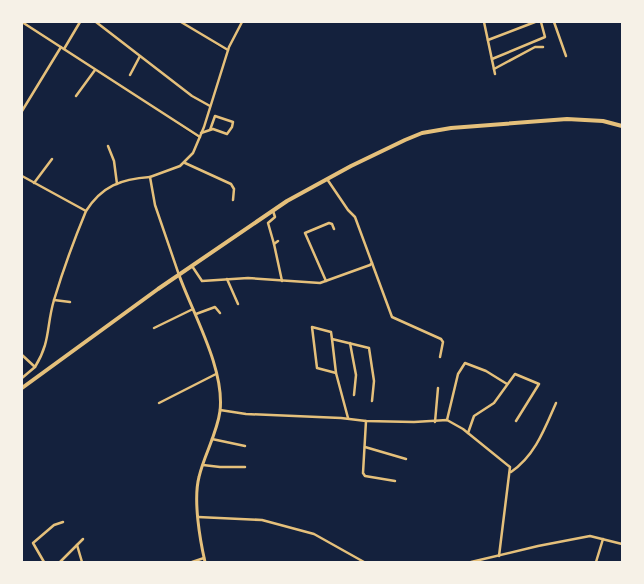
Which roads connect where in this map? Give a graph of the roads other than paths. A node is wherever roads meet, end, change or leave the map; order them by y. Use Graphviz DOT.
graph roads {
  1 [pos="22,22"];
  2 [pos="80,22"];
  3 [pos="96,22"];
  4 [pos="181,22"];
  5 [pos="242,22"];
  6 [pos="485,22"];
  7 [pos="535,22"];
  8 [pos="541,22"];
  9 [pos="554,22"];
  10 [pos="488,40"];
  11 [pos="543,47"];
  12 [pos="63,48"];
  13 [pos="228,50"];
  14 [pos="140,56"];
  15 [pos="566,56"];
  16 [pos="492,59"];
  17 [pos="494,69"];
  18 [pos="95,70"];
  19 [pos="495,74"];
  20 [pos="130,75"];
  21 [pos="76,96"];
  22 [pos="210,106"];
  23 [pos="22,111"];
  24 [pos="622,126"];
  25 [pos="210,130"];
  26 [pos="201,135"];
  27 [pos="108,146"];
  28 [pos="52,159"];
  29 [pos="185,163"];
  30 [pos="22,176"];
  31 [pos="150,177"];
  32 [pos="327,178"];
  33 [pos="34,183"];
  34 [pos="117,184"];
  35 [pos="233,200"];
  36 [pos="273,210"];
  37 [pos="86,211"];
  38 [pos="334,229"];
  39 [pos="278,241"];
  40 [pos="274,244"];
  41 [pos="372,263"];
  42 [pos="192,266"];
  43 [pos="179,275"];
  44 [pos="226,278"];
  45 [pos="282,281"];
  46 [pos="326,281"];
  47 [pos="54,300"];
  48 [pos="70,302"];
  49 [pos="238,304"];
  50 [pos="193,309"];
  51 [pos="220,313"];
  52 [pos="196,314"];
  53 [pos="154,328"];
  54 [pos="332,339"];
  55 [pos="350,343"];
  56 [pos="22,355"];
  57 [pos="440,357"];
  58 [pos="35,368"];
  59 [pos="336,373"];
  60 [pos="216,374"];
  61 [pos="22,378"];
  62 [pos="507,384"];
  63 [pos="22,388"];
  64 [pos="438,388"];
  65 [pos="354,395"];
  66 [pos="372,401"];
  67 [pos="556,403"];
  68 [pos="159,404"];
  69 [pos="220,410"];
  70 [pos="348,418"];
  71 [pos="447,420"];
  72 [pos="366,421"];
  73 [pos="516,421"];
  74 [pos="435,422"];
  75 [pos="468,433"];
  76 [pos="212,439"];
  77 [pos="245,446"];
  78 [pos="365,447"];
  79 [pos="406,459"];
  80 [pos="203,465"];
  81 [pos="245,467"];
  82 [pos="511,472"];
  83 [pos="395,481"];
  84 [pos="198,517"];
  85 [pos="63,522"];
  86 [pos="83,539"];
  87 [pos="603,539"];
  88 [pos="622,544"];
  89 [pos="77,545"];
  90 [pos="499,556"];
  91 [pos="205,560"];
  92 [pos="44,562"];
  93 [pos="60,562"];
  94 [pos="82,562"];
  95 [pos="192,562"];
  96 [pos="364,562"];
  97 [pos="471,562"];
  98 [pos="596,562"];
  1 -- 12 [label="street"];
  2 -- 12 [label="street"];
  3 -- 14 [label="street"];
  4 -- 13 [label="street"];
  5 -- 13 [label="street"];
  6 -- 10 [label="street"];
  7 -- 10 [label="street"];
  8 -- 16 [label="street"];
  9 -- 15 [label="street"];
  10 -- 16 [label="street"];
  11 -- 17 [label="street"];
  12 -- 18 [label="street"];
  12 -- 23 [label="street"];
  13 -- 22 [label="street"];
  14 -- 20 [label="street"];
  14 -- 22 [label="street"];
  16 -- 17 [label="street"];
  17 -- 19 [label="street"];
  18 -- 21 [label="street"];
  18 -- 26 [label="street"];
  22 -- 26 [label="street"];
  24 -- 32 [label="highway"];
  25 -- 25 [label="street"];
  25 -- 26 [label="street"];
  26 -- 29 [label="street"];
  27 -- 34 [label="street"];
  28 -- 33 [label="street"];
  29 -- 31 [label="street"];
  29 -- 35 [label="street"];
  30 -- 33 [label="street"];
  31 -- 34 [label="street"];
  31 -- 43 [label="street"];
  32 -- 36 [label="highway"];
  32 -- 41 [label="street"];
  33 -- 37 [label="street"];
  34 -- 37 [label="street"];
  36 -- 40 [label="street"];
  36 -- 42 [label="highway"];
  37 -- 47 [label="street"];
  38 -- 46 [label="street"];
  39 -- 40 [label="street"];
  40 -- 45 [label="street"];
  41 -- 46 [label="street"];
  41 -- 57 [label="street"];
  42 -- 43 [label="highway"];
  42 -- 44 [label="street"];
  43 -- 50 [label="main road"];
  43 -- 63 [label="highway"];
  44 -- 45 [label="street"];
  44 -- 49 [label="street"];
  45 -- 46 [label="street"];
  47 -- 48 [label="street"];
  47 -- 58 [label="street"];
  50 -- 52 [label="main road"];
  50 -- 53 [label="street"];
  51 -- 52 [label="street"];
  52 -- 60 [label="main road"];
  54 -- 55 [label="street"];
  54 -- 59 [label="street"];
  54 -- 59 [label="street"];
  55 -- 65 [label="street"];
  55 -- 66 [label="street"];
  56 -- 58 [label="street"];
  58 -- 61 [label="street"];
  59 -- 70 [label="street"];
  60 -- 68 [label="street"];
  60 -- 69 [label="main road"];
  62 -- 71 [label="street"];
  62 -- 73 [label="street"];
  62 -- 75 [label="street"];
  64 -- 74 [label="street"];
  67 -- 82 [label="street"];
  69 -- 70 [label="street"];
  69 -- 76 [label="main road"];
  70 -- 72 [label="street"];
  71 -- 74 [label="street"];
  71 -- 75 [label="street"];
  72 -- 74 [label="street"];
  72 -- 78 [label="street"];
  75 -- 82 [label="street"];
  76 -- 77 [label="street"];
  76 -- 80 [label="main road"];
  78 -- 79 [label="street"];
  78 -- 83 [label="street"];
  80 -- 81 [label="street"];
  80 -- 84 [label="main road"];
  82 -- 90 [label="street"];
  84 -- 91 [label="main road"];
  84 -- 96 [label="street"];
  85 -- 92 [label="street"];
  86 -- 89 [label="street"];
  87 -- 88 [label="street"];
  87 -- 90 [label="street"];
  87 -- 98 [label="street"];
  89 -- 93 [label="street"];
  89 -- 94 [label="street"];
  90 -- 97 [label="street"];
  91 -- 95 [label="street"];
}
